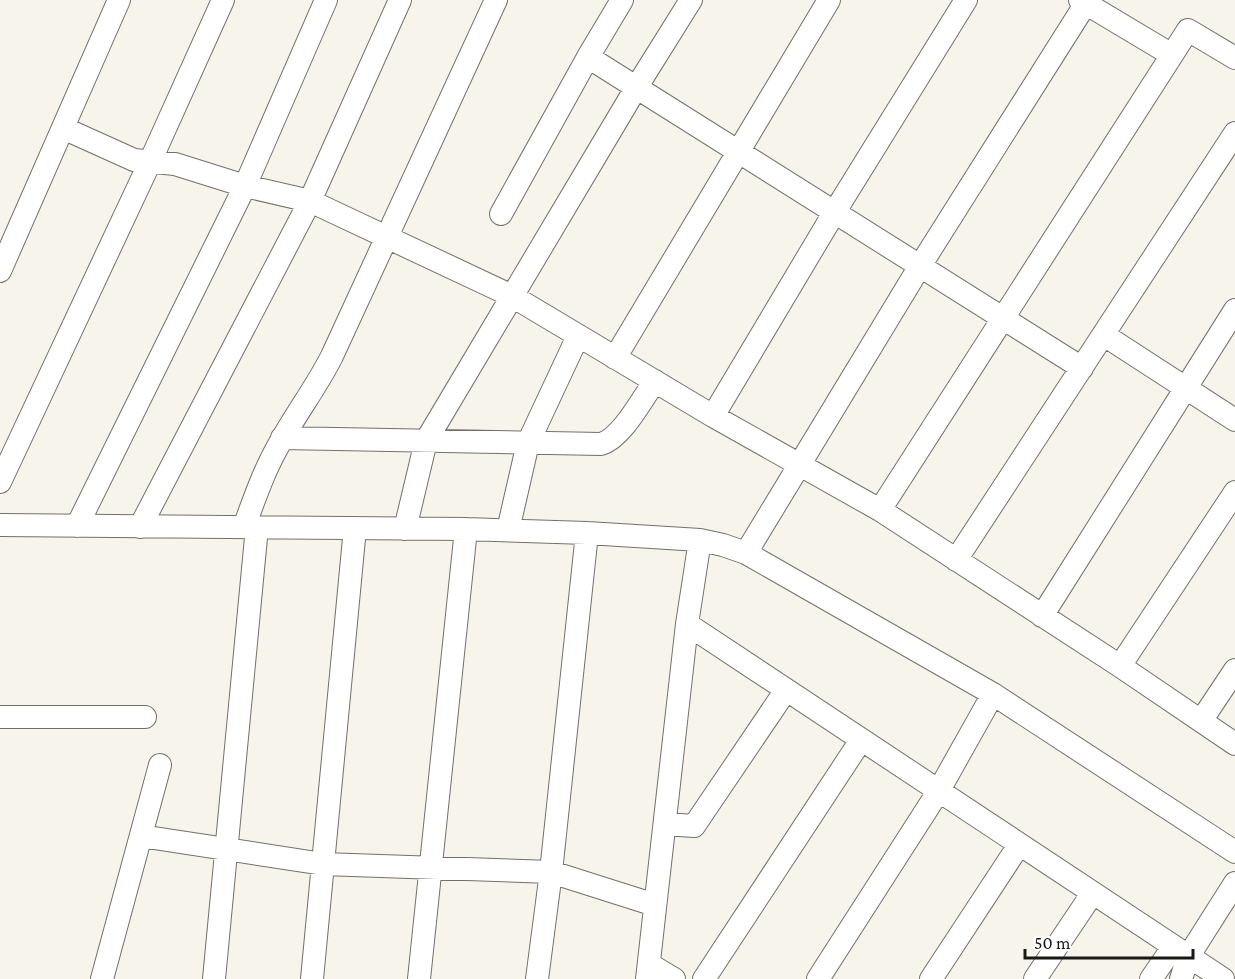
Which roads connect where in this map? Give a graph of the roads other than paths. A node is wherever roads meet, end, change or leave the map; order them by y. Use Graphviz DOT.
graph roads {
  1 [pos="119,0"];
  2 [pos="222,0"];
  3 [pos="327,0"];
  4 [pos="400,0"];
  5 [pos="496,0"];
  6 [pos="622,0"];
  7 [pos="691,0"];
  8 [pos="829,0"];
  9 [pos="966,0"];
  10 [pos="1085,1"];
  11 [pos="1172,55"];
  12 [pos="588,57"];
  13 [pos="1235,58"];
  14 [pos="636,88"];
  15 [pos="63,128"];
  16 [pos="1235,133"];
  17 [pos="738,152"];
  18 [pos="150,162"];
  19 [pos="245,186"];
  20 [pos="310,201"];
  21 [pos="834,213"];
  22 [pos="501,214"];
  23 [pos="386,236"];
  24 [pos="920,266"];
  25 [pos="0,271"];
  26 [pos="512,296"];
  27 [pos="1235,310"];
  28 [pos="1003,319"];
  29 [pos="1104,335"];
  30 [pos="579,336"];
  31 [pos="615,358"];
  32 [pos="1082,368"];
  33 [pos="655,381"];
  34 [pos="1185,388"];
  35 [pos="713,416"];
  36 [pos="1235,420"];
  37 [pos="282,438"];
  38 [pos="426,441"];
  39 [pos="528,443"];
  40 [pos="799,464"];
  41 [pos="0,482"];
  42 [pos="1235,492"];
  43 [pos="880,510"];
  44 [pos="0,525"];
  45 [pos="77,526"];
  46 [pos="140,527"];
  47 [pos="250,527"];
  48 [pos="355,528"];
  49 [pos="405,529"];
  50 [pos="466,529"];
  51 [pos="508,530"];
  52 [pos="587,533"];
  53 [pos="700,540"];
  54 [pos="746,553"];
  55 [pos="956,560"];
  56 [pos="1042,616"];
  57 [pos="687,624"];
  58 [pos="1120,666"];
  59 [pos="1235,670"];
  60 [pos="786,690"];
  61 [pos="993,694"];
  62 [pos="0,717"];
  63 [pos="145,717"];
  64 [pos="1201,721"];
  65 [pos="861,740"];
  66 [pos="1235,744"];
  67 [pos="160,765"];
  68 [pos="938,792"];
  69 [pos="664,824"];
  70 [pos="141,836"];
  71 [pos="1019,845"];
  72 [pos="226,850"];
  73 [pos="1235,852"];
  74 [pos="323,864"];
  75 [pos="430,867"];
  76 [pos="551,872"];
  77 [pos="1235,883"];
  78 [pos="1092,894"];
  79 [pos="656,905"];
  80 [pos="1180,952"];
  81 [pos="648,972"];
  82 [pos="102,979"];
  83 [pos="214,979"];
  84 [pos="312,979"];
  85 [pos="419,979"];
  86 [pos="537,979"];
  87 [pos="674,979"];
  88 [pos="705,979"];
  89 [pos="819,979"];
  90 [pos="931,979"];
  91 [pos="1035,979"];
  92 [pos="1152,979"];
  93 [pos="1181,979"];
  94 [pos="1223,979"];
  1 -- 15 [label="street"];
  2 -- 18 [label="street"];
  3 -- 19 [label="street"];
  4 -- 20 [label="street"];
  5 -- 23 [label="street"];
  6 -- 12 [label="street"];
  7 -- 14 [label="street"];
  8 -- 17 [label="street"];
  9 -- 21 [label="street"];
  10 -- 11 [label="street"];
  10 -- 24 [label="street"];
  11 -- 13 [label="street"];
  11 -- 28 [label="street"];
  12 -- 14 [label="street"];
  12 -- 22 [label="street"];
  14 -- 17 [label="street"];
  14 -- 26 [label="street"];
  15 -- 18 [label="street"];
  15 -- 25 [label="street"];
  16 -- 29 [label="street"];
  17 -- 21 [label="street"];
  17 -- 31 [label="street"];
  18 -- 19 [label="street"];
  18 -- 41 [label="street"];
  19 -- 20 [label="street"];
  19 -- 45 [label="street"];
  20 -- 23 [label="street"];
  20 -- 46 [label="street"];
  21 -- 24 [label="street"];
  21 -- 35 [label="street"];
  23 -- 26 [label="street"];
  23 -- 37 [label="street"];
  24 -- 28 [label="street"];
  24 -- 40 [label="street"];
  26 -- 30 [label="street"];
  26 -- 38 [label="street"];
  27 -- 34 [label="street"];
  28 -- 32 [label="street"];
  28 -- 43 [label="street"];
  29 -- 32 [label="street"];
  29 -- 34 [label="street"];
  30 -- 31 [label="street"];
  30 -- 39 [label="street"];
  31 -- 33 [label="street"];
  32 -- 55 [label="street"];
  33 -- 35 [label="street"];
  33 -- 39 [label="street"];
  34 -- 36 [label="street"];
  34 -- 56 [label="street"];
  35 -- 40 [label="street"];
  37 -- 38 [label="street"];
  37 -- 47 [label="street"];
  38 -- 39 [label="street"];
  38 -- 49 [label="street"];
  39 -- 51 [label="street"];
  40 -- 43 [label="street"];
  40 -- 54 [label="street"];
  42 -- 58 [label="street"];
  43 -- 55 [label="street"];
  44 -- 45 [label="street"];
  45 -- 46 [label="street"];
  46 -- 47 [label="street"];
  47 -- 48 [label="street"];
  47 -- 72 [label="street"];
  48 -- 49 [label="street"];
  48 -- 74 [label="street"];
  49 -- 50 [label="street"];
  50 -- 51 [label="street"];
  50 -- 75 [label="street"];
  51 -- 52 [label="street"];
  52 -- 53 [label="street"];
  52 -- 76 [label="street"];
  53 -- 54 [label="street"];
  53 -- 57 [label="street"];
  54 -- 61 [label="street"];
  55 -- 56 [label="street"];
  56 -- 58 [label="street"];
  57 -- 60 [label="street"];
  57 -- 69 [label="street"];
  58 -- 64 [label="street"];
  59 -- 64 [label="street"];
  60 -- 65 [label="street"];
  60 -- 69 [label="street"];
  61 -- 68 [label="street"];
  61 -- 73 [label="street"];
  62 -- 63 [label="street"];
  64 -- 66 [label="street"];
  65 -- 68 [label="street"];
  65 -- 88 [label="street"];
  67 -- 70 [label="street"];
  68 -- 71 [label="street"];
  68 -- 89 [label="street"];
  69 -- 79 [label="street"];
  70 -- 72 [label="street"];
  70 -- 82 [label="street"];
  71 -- 78 [label="street"];
  71 -- 90 [label="street"];
  72 -- 74 [label="street"];
  72 -- 83 [label="street"];
  74 -- 75 [label="street"];
  74 -- 84 [label="street"];
  75 -- 76 [label="street"];
  75 -- 85 [label="street"];
  76 -- 79 [label="street"];
  76 -- 86 [label="street"];
  77 -- 80 [label="street"];
  78 -- 80 [label="street"];
  78 -- 91 [label="street"];
  79 -- 81 [label="street"];
  80 -- 92 [label="street"];
  80 -- 93 [label="street"];
  80 -- 94 [label="street"];
  81 -- 87 [label="street"];
}
